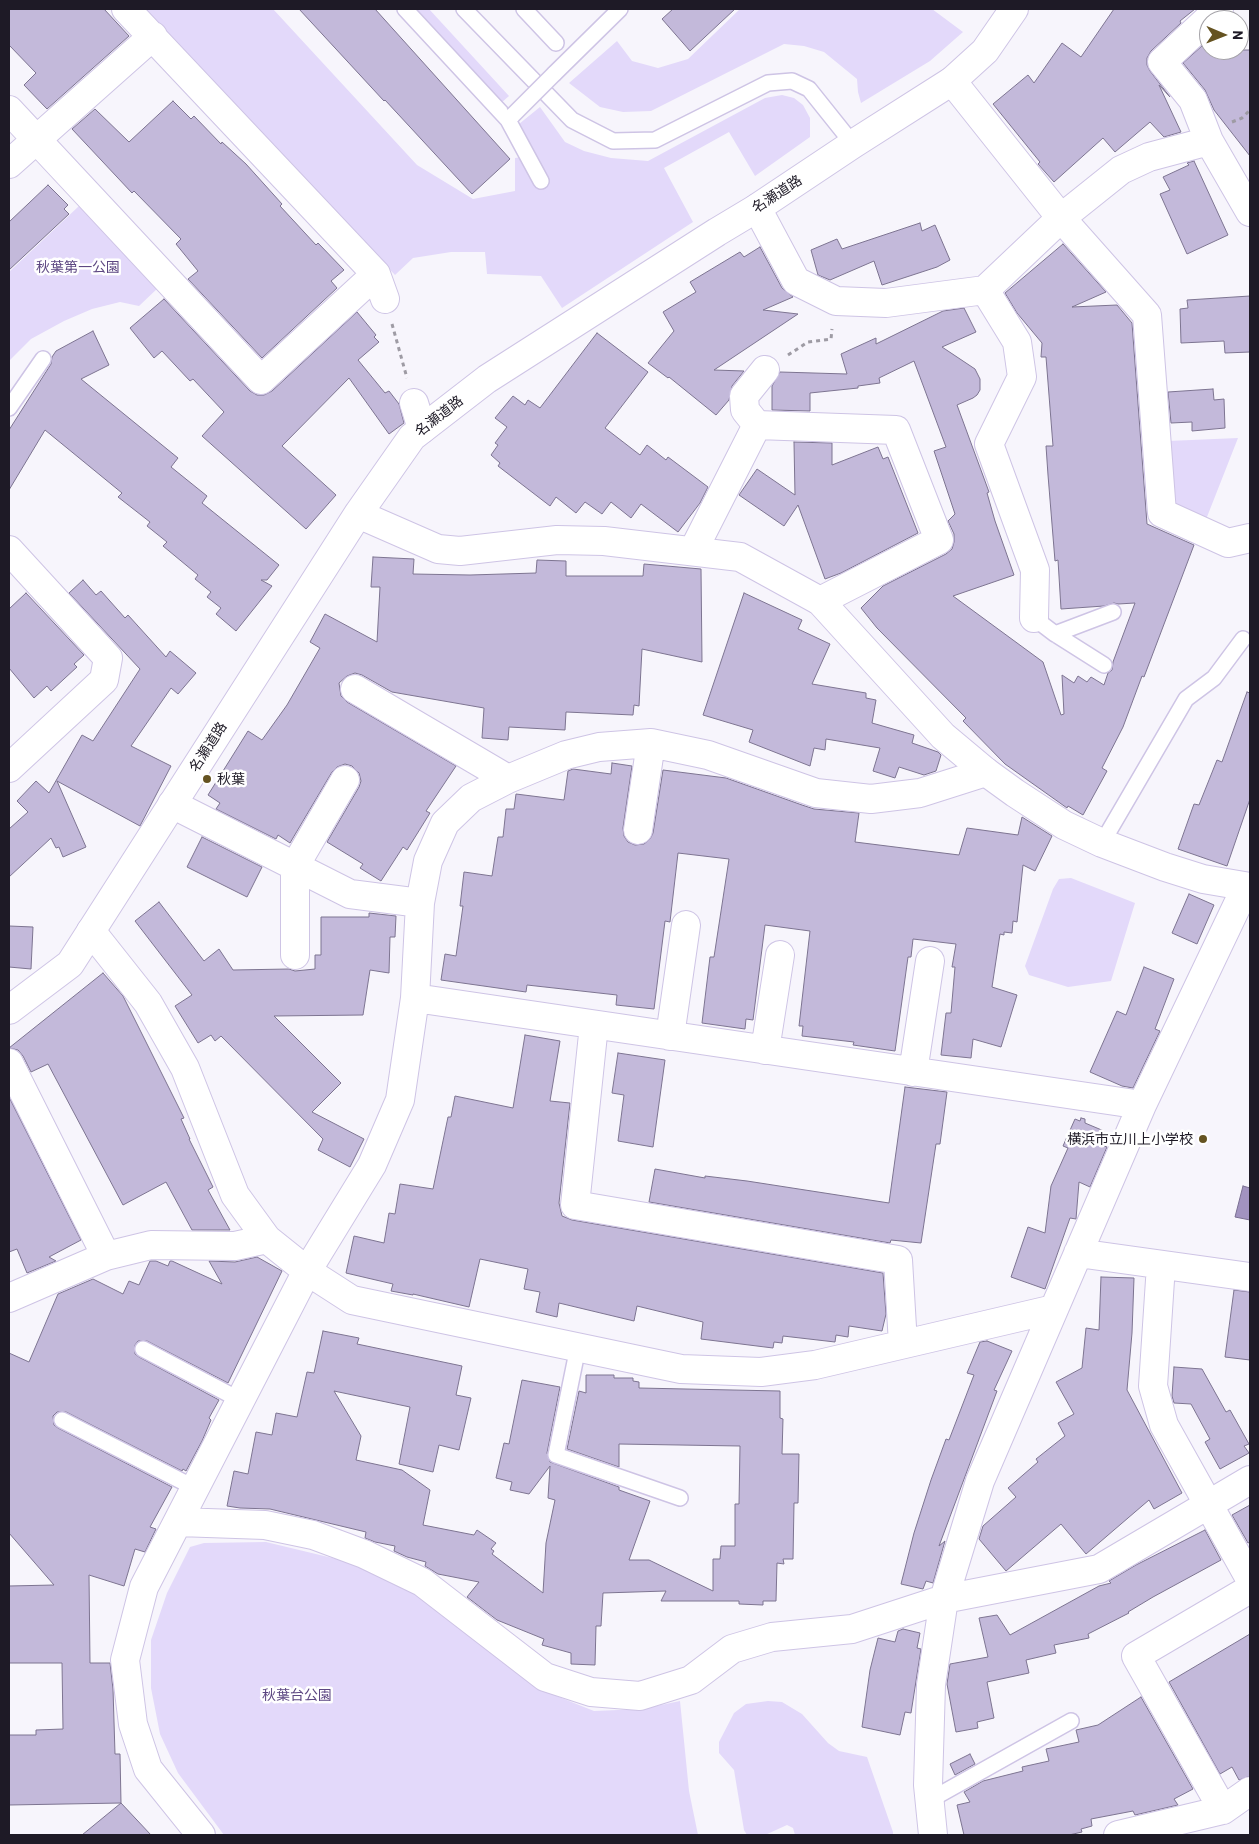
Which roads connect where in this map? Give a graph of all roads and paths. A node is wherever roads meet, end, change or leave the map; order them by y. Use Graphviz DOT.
graph roads {
  1 [pos="126,9"];
  2 [pos="405,9"];
  3 [pos="464,9"];
  4 [pos="524,9"];
  5 [pos="620,9"];
  6 [pos="1014,9"];
  7 [pos="1219,9"];
  8 [pos="153,36"];
  9 [pos="556,43"];
  10 [pos="952,81"];
  11 [pos="9,110"];
  12 [pos="1250,110"];
  13 [pos="511,117"];
  14 [pos="1242,118"];
  15 [pos="36,139"];
  16 [pos="1209,141"];
  17 [pos="853,144"];
  18 [pos="9,164"];
  19 [pos="541,181"];
  20 [pos="758,208"];
  21 [pos="1250,212"];
  22 [pos="1062,218"];
  23 [pos="376,274"];
  24 [pos="985,290"];
  25 [pos="385,299"];
  26 [pos="832,332"];
  27 [pos="808,342"];
  28 [pos="43,359"];
  29 [pos="765,370"];
  30 [pos="414,403"];
  31 [pos="9,408"];
  32 [pos="757,425"];
  33 [pos="422,429"];
  34 [pos="358,514"];
  35 [pos="1250,538"];
  36 [pos="692,551"];
  37 [pos="14,565"];
  38 [pos="820,601"];
  39 [pos="1113,612"];
  40 [pos="1044,626"];
  41 [pos="1243,639"];
  42 [pos="1104,665"];
  43 [pos="355,690"];
  44 [pos="651,743"];
  45 [pos="9,768"];
  46 [pos="986,772"];
  47 [pos="345,780"];
  48 [pos="508,780"];
  49 [pos="172,804"];
  50 [pos="638,830"];
  51 [pos="1102,843"];
  52 [pos="295,866"];
  53 [pos="1248,887"];
  54 [pos="420,903"];
  55 [pos="686,925"];
  56 [pos="91,931"];
  57 [pos="295,955"];
  58 [pos="780,955"];
  59 [pos="930,961"];
  60 [pos="415,998"];
  61 [pos="9,1010"];
  62 [pos="594,1025"];
  63 [pos="670,1036"];
  64 [pos="765,1050"];
  65 [pos="9,1063"];
  66 [pos="913,1072"];
  67 [pos="1142,1105"];
  68 [pos="267,1240"];
  69 [pos="1078,1253"];
  70 [pos="106,1256"];
  71 [pos="1161,1265"];
  72 [pos="307,1271"];
  73 [pos="1250,1277"];
  74 [pos="9,1298"];
  75 [pos="1054,1309"];
  76 [pos="903,1344"];
  77 [pos="578,1347"];
  78 [pos="143,1349"];
  79 [pos="240,1400"];
  80 [pos="62,1420"];
  81 [pos="1250,1480"];
  82 [pos="195,1488"];
  83 [pos="680,1498"];
  84 [pos="1208,1503"];
  85 [pos="178,1522"];
  86 [pos="1250,1579"];
  87 [pos="1250,1589"];
  88 [pos="944,1600"];
  89 [pos="1071,1721"];
  90 [pos="1250,1791"];
  91 [pos="930,1800"];
  92 [pos="1223,1810"];
  93 [pos="201,1835"];
  94 [pos="933,1835"];
  95 [pos="1118,1835"];
  1 -- 8 [label="street"];
  2 -- 13 [label="lane"];
  3 -- 17 [label="lane"];
  4 -- 9 [label="lane"];
  5 -- 13 [label="lane, bridge"];
  6 -- 10 [label="street, 名瀬道路"];
  7 -- 16 [label="street"];
  8 -- 15 [label="street"];
  8 -- 23 [label="street"];
  10 -- 17 [label="street, 名瀬道路"];
  10 -- 22 [label="street"];
  11 -- 15 [label="street"];
  12 -- 14 [label="path"];
  13 -- 19 [label="lane"];
  15 -- 18 [label="street"];
  15 -- 23 [label="street"];
  16 -- 21 [label="street"];
  16 -- 22 [label="street"];
  17 -- 20 [label="street, 名瀬道路"];
  20 -- 24 [label="street"];
  20 -- 33 [label="street, 名瀬道路"];
  22 -- 24 [label="street"];
  22 -- 35 [label="street"];
  23 -- 25 [label="street"];
  24 -- 40 [label="street"];
  25 -- 30 [label="path"];
  26 -- 27 [label="path"];
  28 -- 31 [label="lane"];
  29 -- 32 [label="street"];
  30 -- 33 [label="street"];
  32 -- 36 [label="street"];
  32 -- 38 [label="street"];
  33 -- 34 [label="street, 名瀬道路"];
  34 -- 36 [label="street"];
  34 -- 49 [label="street, 名瀬道路"];
  36 -- 38 [label="street"];
  37 -- 45 [label="street"];
  38 -- 46 [label="street"];
  39 -- 40 [label="lane"];
  40 -- 42 [label="lane"];
  41 -- 51 [label="lane"];
  43 -- 48 [label="street"];
  44 -- 46 [label="street"];
  44 -- 48 [label="street"];
  44 -- 50 [label="street"];
  46 -- 51 [label="street"];
  47 -- 52 [label="street"];
  48 -- 54 [label="street"];
  49 -- 52 [label="street"];
  49 -- 56 [label="street, 名瀬道路"];
  51 -- 53 [label="street"];
  52 -- 54 [label="street"];
  52 -- 57 [label="street"];
  53 -- 67 [label="street"];
  54 -- 60 [label="street"];
  55 -- 63 [label="street"];
  56 -- 61 [label="street, 名瀬道路"];
  56 -- 68 [label="street"];
  58 -- 64 [label="street"];
  59 -- 66 [label="street"];
  60 -- 62 [label="street"];
  60 -- 72 [label="street"];
  62 -- 63 [label="street"];
  62 -- 76 [label="street"];
  63 -- 64 [label="street"];
  64 -- 66 [label="street"];
  65 -- 70 [label="street"];
  66 -- 67 [label="street"];
  67 -- 69 [label="street"];
  68 -- 70 [label="street"];
  68 -- 72 [label="street"];
  69 -- 71 [label="street"];
  69 -- 75 [label="street"];
  70 -- 74 [label="street"];
  71 -- 73 [label="street"];
  71 -- 84 [label="street"];
  72 -- 77 [label="street"];
  72 -- 79 [label="street"];
  75 -- 76 [label="street"];
  75 -- 88 [label="street"];
  76 -- 77 [label="street"];
  77 -- 83 [label="lane"];
  78 -- 79 [label="lane"];
  79 -- 82 [label="street"];
  80 -- 82 [label="lane"];
  81 -- 84 [label="street"];
  82 -- 85 [label="street"];
  84 -- 86 [label="street"];
  84 -- 88 [label="street"];
  85 -- 88 [label="street"];
  85 -- 93 [label="street"];
  87 -- 92 [label="street"];
  88 -- 91 [label="street"];
  89 -- 91 [label="lane"];
  90 -- 92 [label="street"];
  91 -- 94 [label="street"];
  92 -- 95 [label="street"];
}
